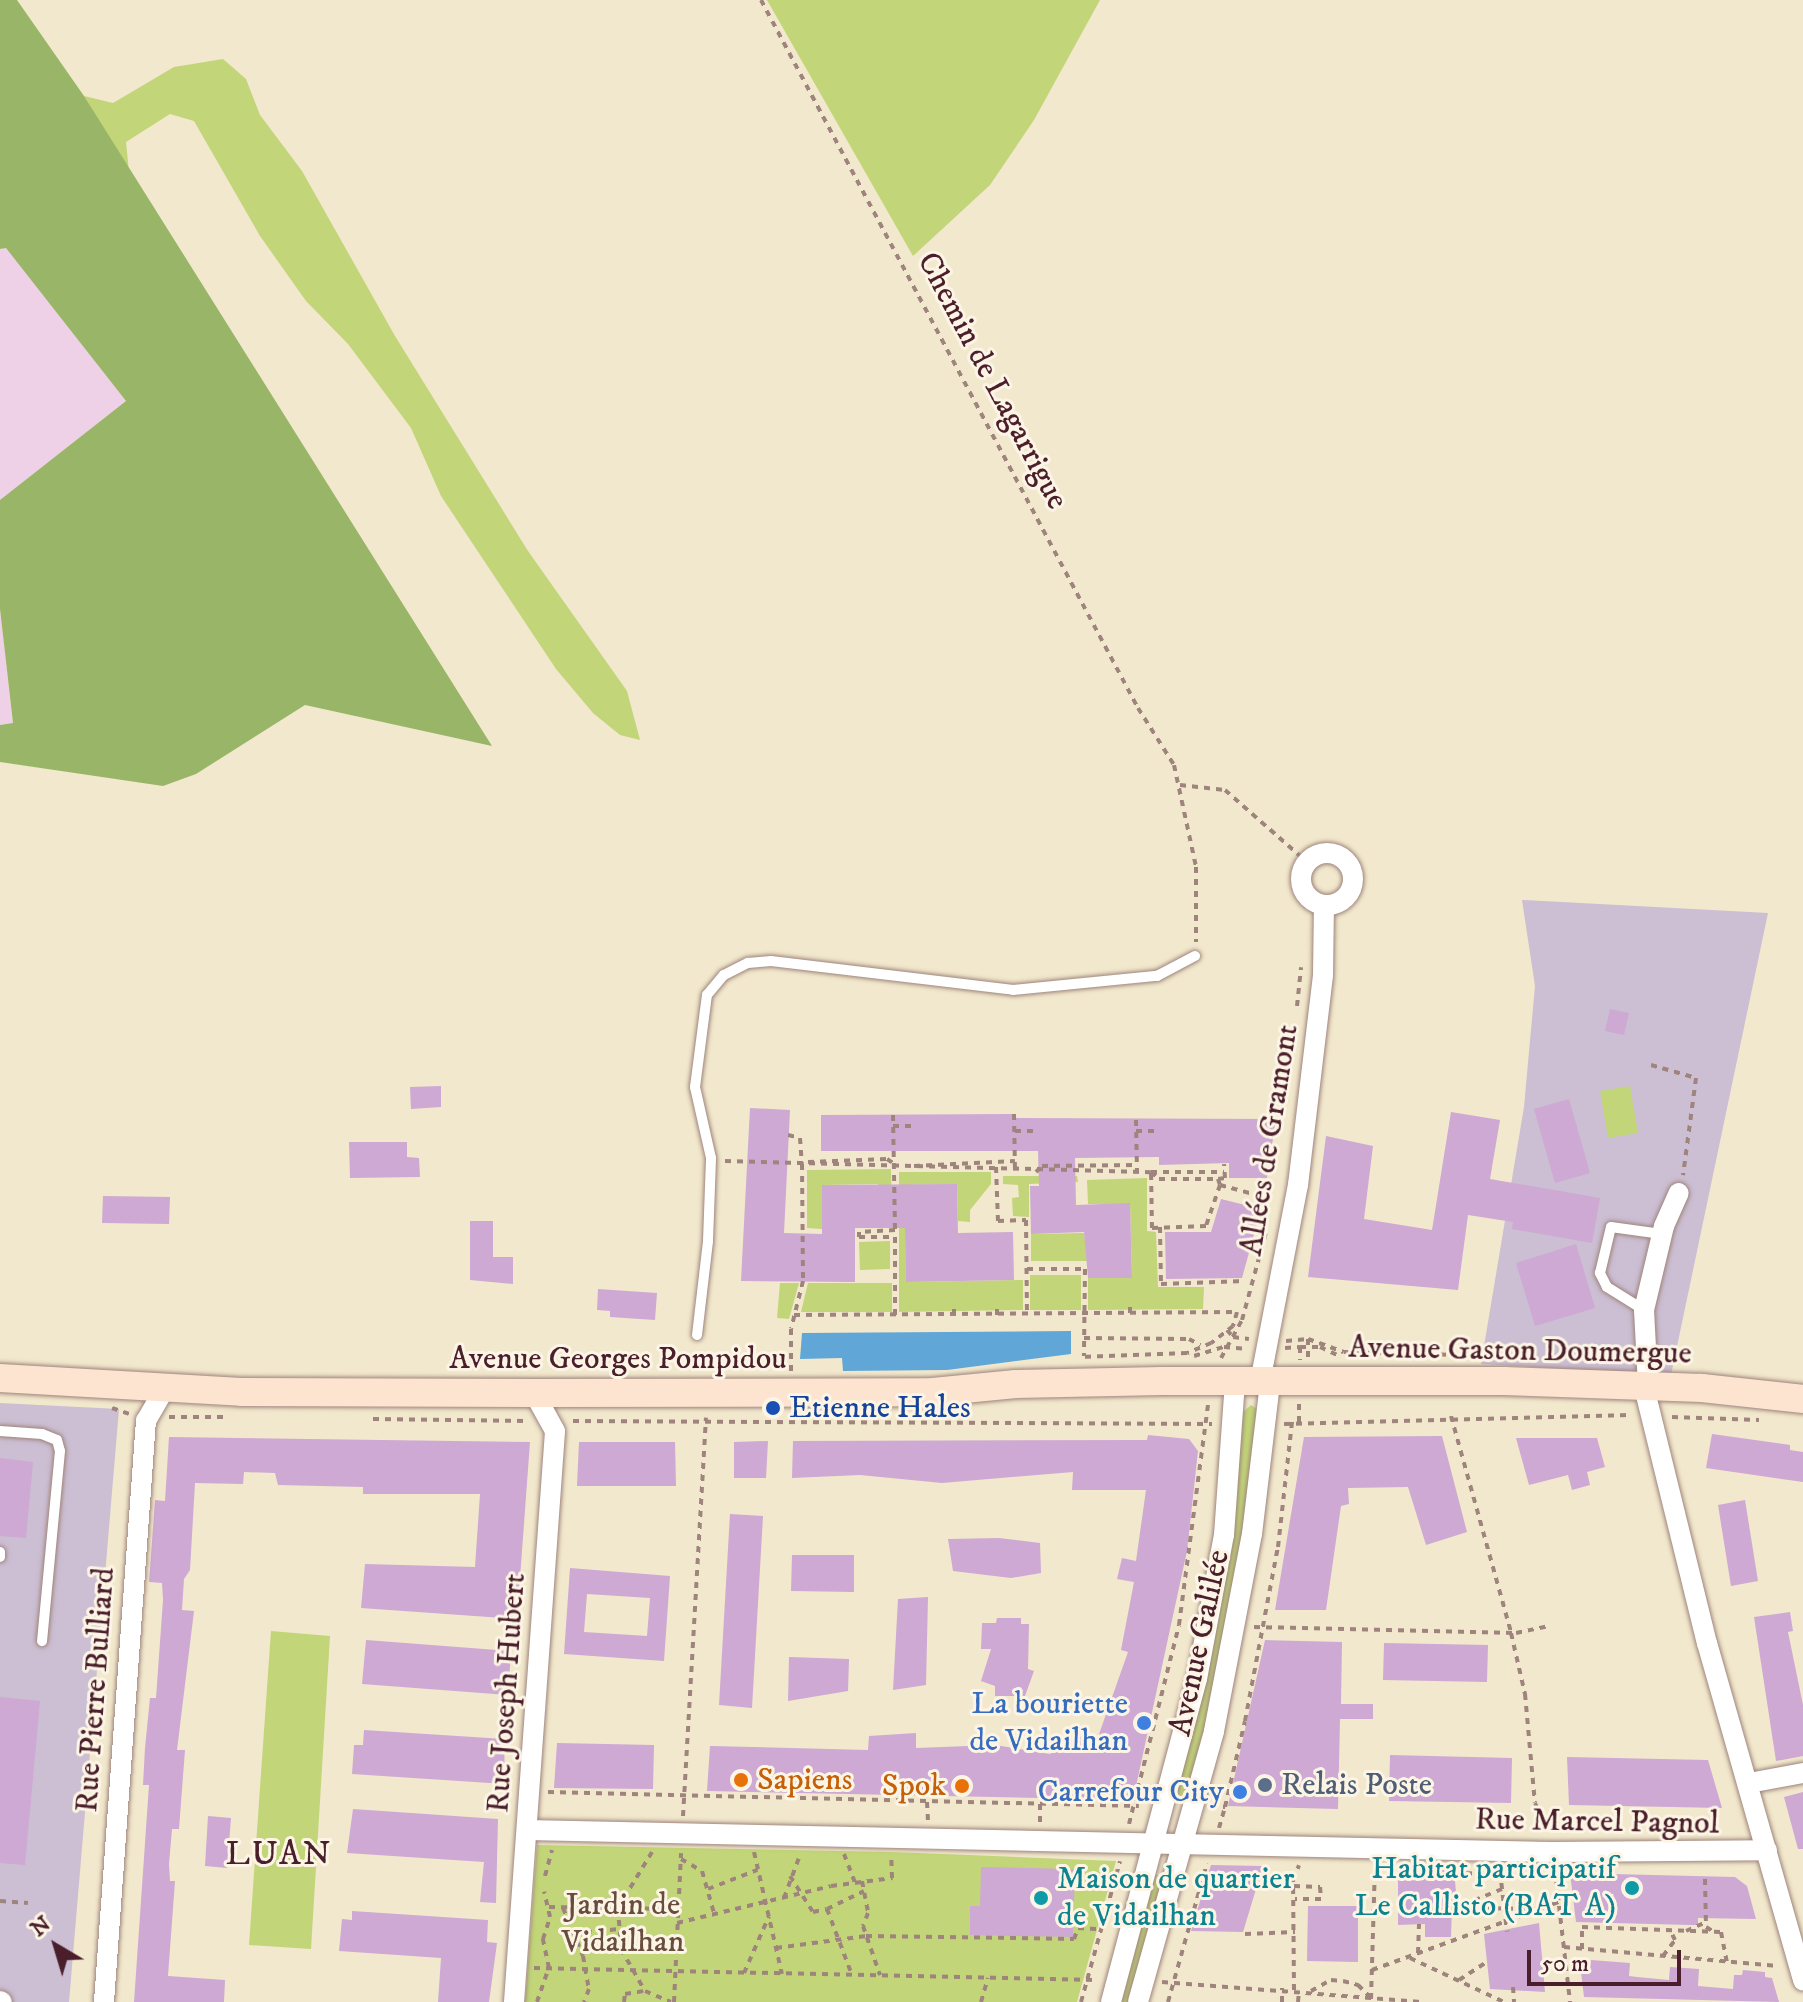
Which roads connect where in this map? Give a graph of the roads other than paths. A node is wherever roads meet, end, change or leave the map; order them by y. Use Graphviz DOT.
graph roads {
  1 [pos="1324,905"];
  2 [pos="1195,956"];
  3 [pos="1679,1193"];
  4 [pos="1662,1234"];
  5 [pos="1644,1310"];
  6 [pos="697,1335"];
  7 [pos="0,1378"];
  8 [pos="1245,1382"];
  9 [pos="1646,1386"];
  10 [pos="165,1388"];
  11 [pos="534,1393"];
  12 [pos="1803,1399"];
  13 [pos="0,1431"];
  14 [pos="42,1641"];
  15 [pos="1803,1773"];
  16 [pos="1749,1783"];
  17 [pos="527,1830"];
  18 [pos="1185,1843"];
  19 [pos="1154,1844"];
  20 [pos="1767,1850"];
  21 [pos="1797,1938"];
  22 [pos="1803,1981"];
  23 [pos="104,2002"];
  24 [pos="514,2002"];
  25 [pos="1111,2002"];
  26 [pos="1138,2002"];
  1 -- 1 [label="street"];
  1 -- 8 [label="street, Allées de Gramont"];
  2 -- 6 [label="lane"];
  3 -- 4 [label="street"];
  4 -- 5 [label="street"];
  4 -- 5 [label="lane"];
  5 -- 9 [label="street"];
  7 -- 10 [label="main road, Avenue Georges Pompidou"];
  8 -- 9 [label="main road, Avenue Gaston Doumergue"];
  8 -- 11 [label="main road, Avenue Georges Pompidou"];
  8 -- 18 [label="street, Avenue Galilée"];
  8 -- 19 [label="street, Avenue Galilée"];
  9 -- 12 [label="main road, Avenue Gaston Doumergue"];
  9 -- 16 [label="street"];
  10 -- 11 [label="main road, Avenue Georges Pompidou"];
  10 -- 23 [label="street, Rue Pierre Bulliard"];
  11 -- 17 [label="street, Rue Joseph Hubert"];
  13 -- 14 [label="lane"];
  15 -- 16 [label="street"];
  16 -- 20 [label="street"];
  17 -- 19 [label="street, Rue Marcel Pagnol"];
  17 -- 24 [label="street, Rue Joseph Hubert"];
  18 -- 19 [label="street, Rue Marcel Pagnol"];
  18 -- 20 [label="street, Rue Marcel Pagnol"];
  18 -- 26 [label="street, Avenue Galilée"];
  19 -- 25 [label="street, Avenue Galilée"];
  20 -- 21 [label="street"];
  21 -- 22 [label="street"];
}
